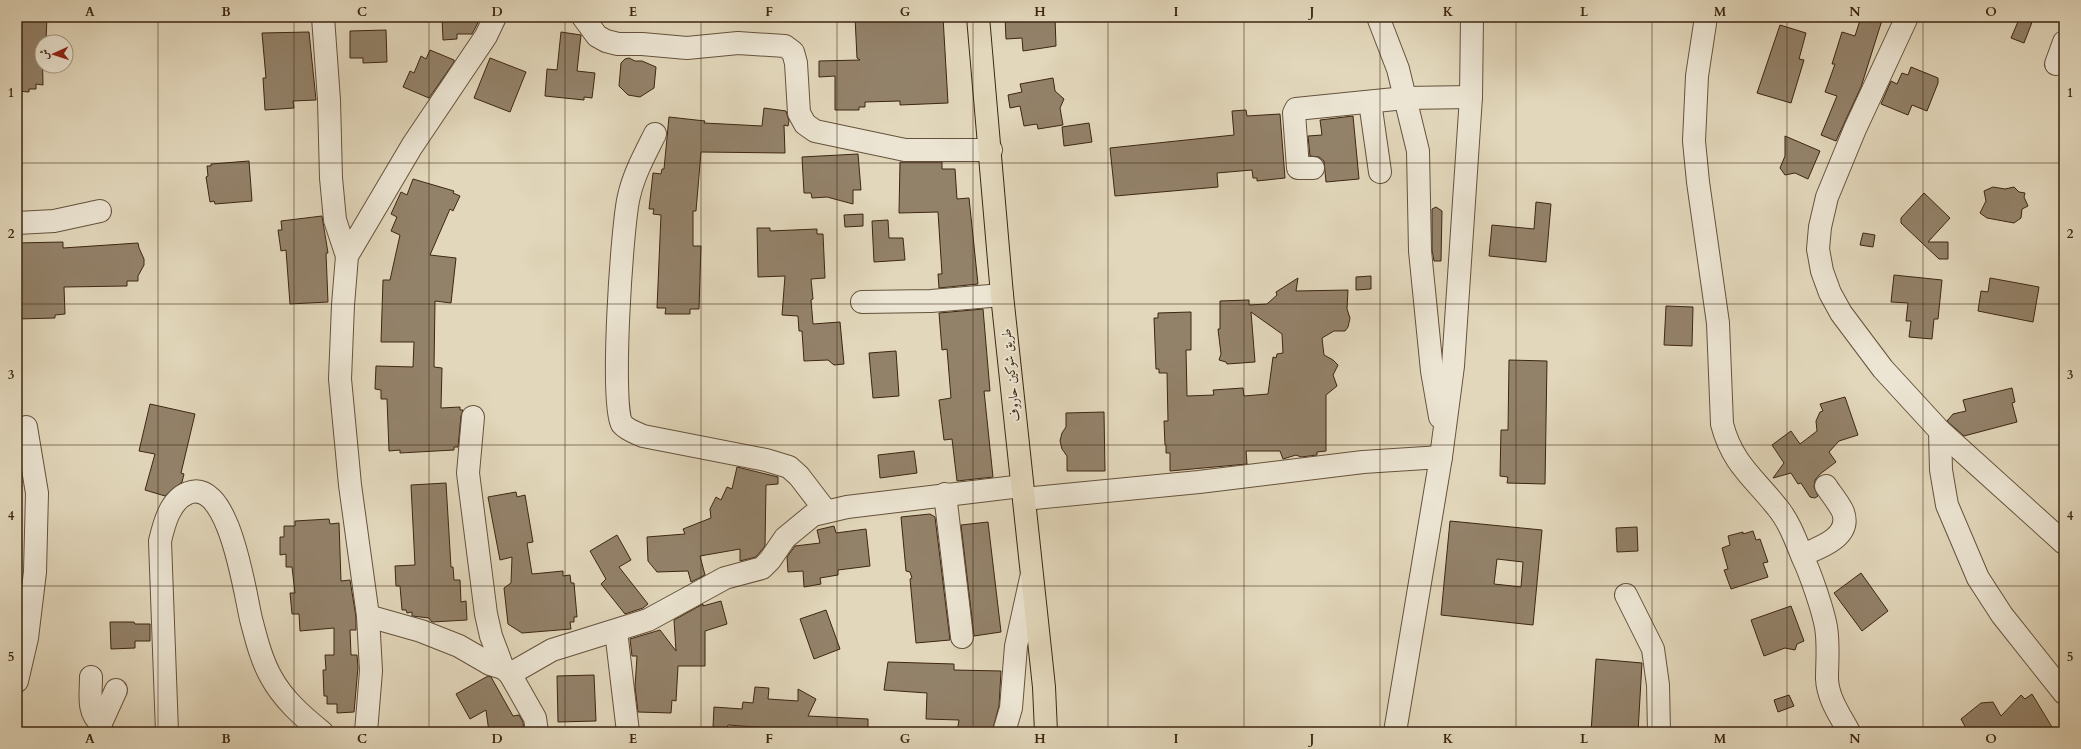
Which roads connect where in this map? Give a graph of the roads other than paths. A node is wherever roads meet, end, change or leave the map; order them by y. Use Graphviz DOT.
graph roads {
  1 [pos="323,17"];
  2 [pos="494,17"];
  3 [pos="584,17"];
  4 [pos="978,17"];
  5 [pos="1378,17"];
  6 [pos="1472,17"];
  7 [pos="1706,17"];
  8 [pos="1907,17"];
  9 [pos="2064,42"];
  10 [pos="2056,64"];
  11 [pos="1405,98"];
  12 [pos="1471,98"];
  13 [pos="1370,102"];
  14 [pos="655,134"];
  15 [pos="991,150"];
  16 [pos="1313,168"];
  17 [pos="1380,172"];
  18 [pos="100,211"];
  19 [pos="17,223"];
  20 [pos="347,256"];
  21 [pos="1002,295"];
  22 [pos="862,302"];
  23 [pos="473,417"];
  24 [pos="26,427"];
  25 [pos="1940,431"];
  26 [pos="1442,448"];
  27 [pos="1826,486"];
  28 [pos="1023,492"];
  29 [pos="945,494"];
  30 [pos="825,510"];
  31 [pos="2064,543"];
  32 [pos="1802,555"];
  33 [pos="1031,577"];
  34 [pos="1626,595"];
  35 [pos="368,616"];
  36 [pos="616,631"];
  37 [pos="962,637"];
  38 [pos="507,671"];
  39 [pos="91,677"];
  40 [pos="17,681"];
  41 [pos="116,690"];
  42 [pos="2064,693"];
  43 [pos="101,728"];
  44 [pos="167,732"];
  45 [pos="322,732"];
  46 [pos="366,732"];
  47 [pos="537,732"];
  48 [pos="628,732"];
  49 [pos="1004,732"];
  50 [pos="1046,732"];
  51 [pos="1395,732"];
  52 [pos="1659,732"];
  53 [pos="1849,732"];
  1 -- 20 [label="street"];
  2 -- 20 [label="street"];
  3 -- 15 [label="street"];
  4 -- 15 [label="main road, طريق شوكين حاروف"];
  5 -- 11 [label="street"];
  6 -- 12 [label="street"];
  7 -- 32 [label="street"];
  8 -- 25 [label="street"];
  9 -- 10 [label="street"];
  11 -- 12 [label="street"];
  11 -- 13 [label="street"];
  11 -- 26 [label="street"];
  12 -- 26 [label="street"];
  13 -- 16 [label="street"];
  13 -- 17 [label="street"];
  14 -- 30 [label="street"];
  15 -- 21 [label="main road, طريق شوكين حاروف"];
  18 -- 19 [label="street"];
  20 -- 35 [label="street"];
  21 -- 22 [label="street"];
  21 -- 28 [label="main road, طريق شوكين حاروف"];
  23 -- 38 [label="street"];
  24 -- 40 [label="street"];
  25 -- 31 [label="street"];
  25 -- 42 [label="street"];
  26 -- 28 [label="street"];
  26 -- 51 [label="street"];
  27 -- 32 [label="street"];
  28 -- 29 [label="street"];
  28 -- 33 [label="main road, طريق شوكين حاروف"];
  29 -- 30 [label="street"];
  29 -- 37 [label="street"];
  30 -- 36 [label="street"];
  32 -- 53 [label="street"];
  33 -- 49 [label="street"];
  33 -- 50 [label="main road, طريق شوكين حاروف"];
  34 -- 52 [label="street"];
  35 -- 38 [label="street"];
  35 -- 46 [label="street"];
  36 -- 38 [label="street"];
  36 -- 48 [label="street"];
  38 -- 47 [label="street"];
  39 -- 43 [label="street"];
  41 -- 43 [label="street"];
  44 -- 45 [label="street"];
}
